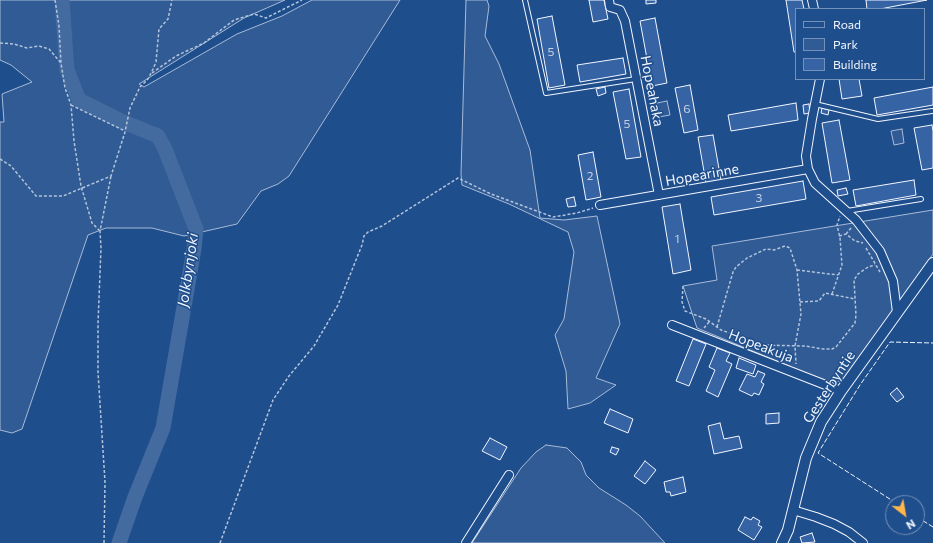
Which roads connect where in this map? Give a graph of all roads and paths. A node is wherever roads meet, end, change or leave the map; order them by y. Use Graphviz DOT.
graph roads {
  1 [pos="55,0"];
  2 [pos="172,0"];
  3 [pos="302,0"];
  4 [pos="525,0"];
  5 [pos="609,0"];
  6 [pos="0,43"];
  7 [pos="61,63"];
  8 [pos="150,74"];
  9 [pos="636,79"];
  10 [pos="820,80"];
  11 [pos="815,104"];
  12 [pos="71,105"];
  13 [pos="932,110"];
  14 [pos="125,132"];
  15 [pos="0,159"];
  16 [pos="808,169"];
  17 [pos="111,176"];
  18 [pos="82,188"];
  19 [pos="659,195"];
  20 [pos="921,199"];
  21 [pos="600,205"];
  22 [pos="847,211"];
  23 [pos="100,231"];
  24 [pos="839,236"];
  25 [pos="933,263"];
  26 [pos="875,265"];
  27 [pos="797,270"];
  28 [pos="839,276"];
  29 [pos="893,281"];
  30 [pos="683,286"];
  31 [pos="832,294"];
  32 [pos="855,299"];
  33 [pos="800,302"];
  34 [pos="897,312"];
  35 [pos="672,326"];
  36 [pos="717,327"];
  37 [pos="775,345"];
  38 [pos="795,346"];
  39 [pos="768,362"];
  40 [pos="789,371"];
  41 [pos="841,391"];
  42 [pos="509,475"];
  43 [pos="793,510"];
  44 [pos="104,543"];
  45 [pos="220,543"];
  46 [pos="466,543"];
  47 [pos="782,543"];
  48 [pos="863,543"];
  1 -- 7 [label="path"];
  2 -- 8 [label="path"];
  3 -- 8 [label="path"];
  4 -- 9 [label="lane"];
  5 -- 9 [label="street, Hopeahaka"];
  6 -- 7 [label="path"];
  7 -- 12 [label="path"];
  8 -- 14 [label="path"];
  9 -- 19 [label="street, Hopeahaka"];
  10 -- 11 [label="street"];
  11 -- 13 [label="lane"];
  11 -- 16 [label="street"];
  12 -- 14 [label="path"];
  12 -- 18 [label="path"];
  14 -- 17 [label="path"];
  15 -- 18 [label="path"];
  16 -- 19 [label="street, Hopearinne"];
  16 -- 22 [label="street"];
  17 -- 18 [label="path"];
  17 -- 23 [label="path"];
  18 -- 23 [label="path"];
  19 -- 21 [label="street, Hopearinne"];
  20 -- 22 [label="lane"];
  21 -- 45 [label="path"];
  22 -- 24 [label="path"];
  22 -- 29 [label="street"];
  23 -- 44 [label="path"];
  24 -- 26 [label="path"];
  24 -- 28 [label="path"];
  25 -- 34 [label="street, Gesterbyntie"];
  26 -- 29 [label="path"];
  26 -- 32 [label="path"];
  27 -- 28 [label="path"];
  27 -- 33 [label="path"];
  27 -- 36 [label="path"];
  28 -- 31 [label="path"];
  29 -- 34 [label="street"];
  30 -- 36 [label="path"];
  31 -- 32 [label="path"];
  31 -- 33 [label="path"];
  32 -- 38 [label="path"];
  33 -- 38 [label="path"];
  34 -- 41 [label="street, Gesterbyntie"];
  35 -- 39 [label="street, Hopeakuja"];
  36 -- 37 [label="path"];
  37 -- 38 [label="path"];
  37 -- 39 [label="path"];
  38 -- 40 [label="path"];
  39 -- 40 [label="street, Hopeakuja"];
  40 -- 41 [label="street, Hopeakuja"];
  41 -- 43 [label="street, Gesterbyntie"];
  42 -- 46 [label="street"];
  43 -- 47 [label="street, Gesterbyntie"];
  43 -- 48 [label="street"];
}
